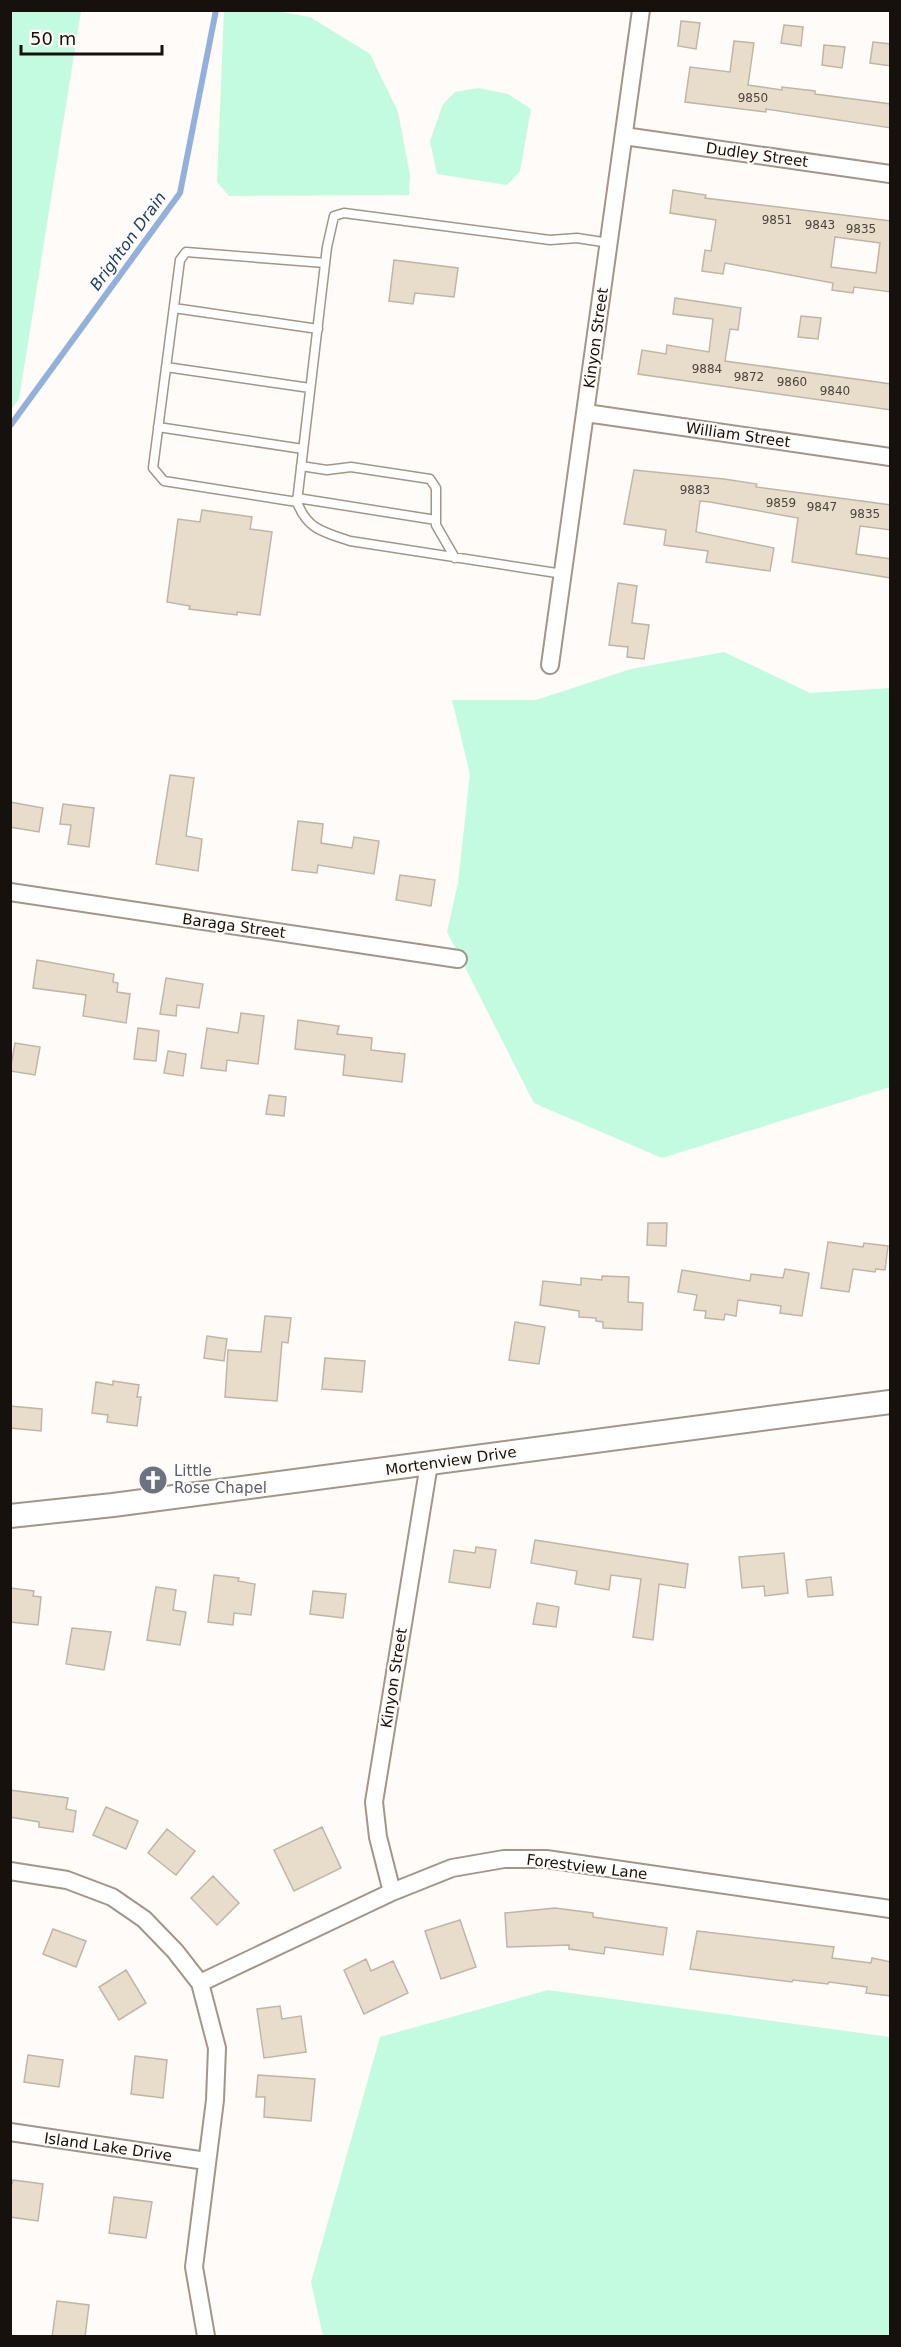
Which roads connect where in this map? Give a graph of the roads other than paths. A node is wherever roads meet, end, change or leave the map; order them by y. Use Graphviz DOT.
graph roads {
  1 [pos="641,10"];
  2 [pos="624,136"];
  3 [pos="891,174"];
  4 [pos="609,243"];
  5 [pos="325,263"];
  6 [pos="174,308"];
  7 [pos="318,329"];
  8 [pos="166,367"];
  9 [pos="310,388"];
  10 [pos="586,413"];
  11 [pos="158,427"];
  12 [pos="303,449"];
  13 [pos="891,456"];
  14 [pos="301,466"];
  15 [pos="297,500"];
  16 [pos="436,520"];
  17 [pos="455,558"];
  18 [pos="563,574"];
  19 [pos="550,665"];
  20 [pos="10,892"];
  21 [pos="458,959"];
  22 [pos="891,1402"];
  23 [pos="429,1464"];
  24 [pos="10,1516"];
  25 [pos="10,1871"];
  26 [pos="392,1892"];
  27 [pos="891,1909"];
  28 [pos="200,1983"];
  29 [pos="10,2132"];
  30 [pos="206,2161"];
  31 [pos="206,2337"];
  1 -- 2 [label="street, Kinyon Street"];
  2 -- 3 [label="street, Dudley Street"];
  2 -- 4 [label="street, Kinyon Street"];
  4 -- 5 [label="lane"];
  4 -- 10 [label="street, Kinyon Street"];
  5 -- 6 [label="lane"];
  5 -- 7 [label="lane"];
  6 -- 7 [label="lane"];
  6 -- 8 [label="lane"];
  7 -- 9 [label="lane"];
  8 -- 9 [label="lane"];
  8 -- 11 [label="lane"];
  9 -- 12 [label="lane"];
  10 -- 13 [label="street, William Street"];
  10 -- 18 [label="street, Kinyon Street"];
  11 -- 12 [label="lane"];
  11 -- 15 [label="lane"];
  12 -- 14 [label="lane"];
  14 -- 15 [label="lane"];
  14 -- 16 [label="lane"];
  15 -- 16 [label="lane"];
  15 -- 17 [label="lane"];
  16 -- 17 [label="lane"];
  17 -- 18 [label="lane"];
  18 -- 19 [label="street, Kinyon Street"];
  20 -- 21 [label="street, Baraga Street"];
  22 -- 23 [label="street, Mortenview Drive"];
  23 -- 24 [label="street, Mortenview Drive"];
  23 -- 26 [label="street, Kinyon Street"];
  25 -- 28 [label="street"];
  26 -- 27 [label="street, Forestview Lane"];
  26 -- 28 [label="street, Forestview Lane"];
  28 -- 30 [label="street"];
  29 -- 30 [label="street, Island Lake Drive"];
  30 -- 31 [label="street"];
}
